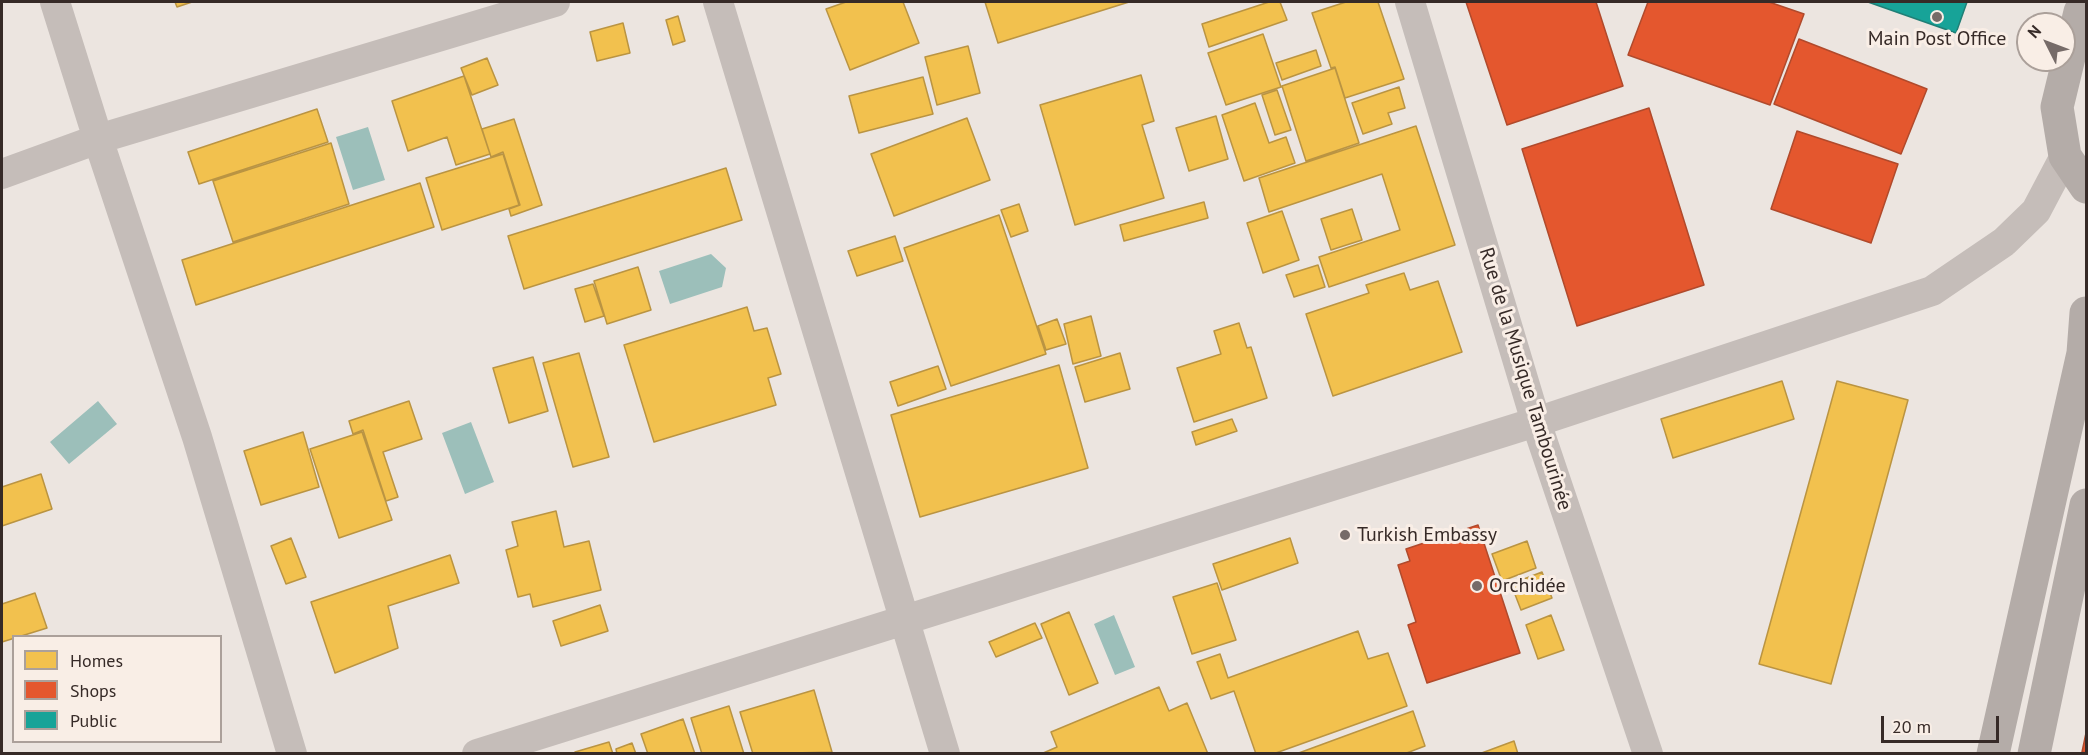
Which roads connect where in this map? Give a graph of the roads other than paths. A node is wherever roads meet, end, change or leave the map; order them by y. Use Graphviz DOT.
graph roads {
  1 [pos="56,2"];
  2 [pos="555,2"];
  3 [pos="718,2"];
  4 [pos="1410,2"];
  5 [pos="2085,2"];
  6 [pos="98,139"];
  7 [pos="2065,156"];
  8 [pos="2,174"];
  9 [pos="2086,187"];
  10 [pos="2086,313"];
  11 [pos="1536,422"];
  12 [pos="2086,505"];
  13 [pos="906,620"];
  14 [pos="292,753"];
  15 [pos="477,753"];
  16 [pos="945,753"];
  17 [pos="1648,753"];
  18 [pos="1993,753"];
  19 [pos="2034,753"];
  1 -- 6 [label="street"];
  2 -- 6 [label="street"];
  3 -- 13 [label="street"];
  4 -- 11 [label="street, Rue de la Musique Tambourinée"];
  5 -- 7 [label="main road"];
  6 -- 8 [label="street"];
  6 -- 14 [label="street"];
  7 -- 9 [label="main road"];
  7 -- 11 [label="street"];
  10 -- 18 [label="main road"];
  11 -- 13 [label="street"];
  11 -- 17 [label="street, Rue de la Musique Tambourinée"];
  12 -- 19 [label="main road"];
  13 -- 15 [label="street"];
  13 -- 16 [label="street"];
}
